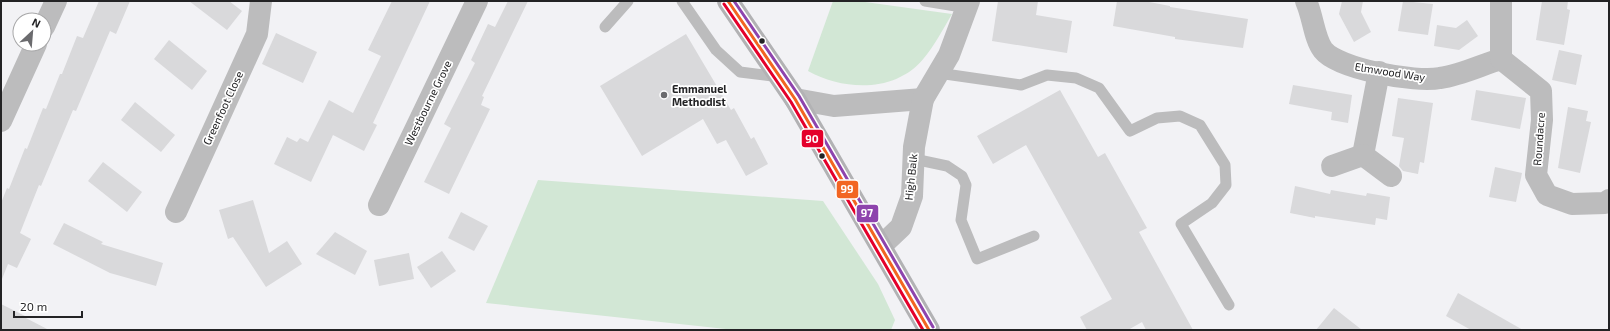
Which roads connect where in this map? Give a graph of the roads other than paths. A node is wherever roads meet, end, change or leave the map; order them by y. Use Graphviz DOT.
graph roads {
  1 [pos="56,1"];
  2 [pos="260,1"];
  3 [pos="477,1"];
  4 [pos="628,1"];
  5 [pos="682,1"];
  6 [pos="728,1"];
  7 [pos="925,1"];
  8 [pos="1306,1"];
  9 [pos="1501,1"];
  10 [pos="968,5"];
  11 [pos="51,12"];
  12 [pos="605,27"];
  13 [pos="32,52"];
  14 [pos="1501,59"];
  15 [pos="1379,72"];
  16 [pos="938,73"];
  17 [pos="780,77"];
  18 [pos="795,99"];
  19 [pos="923,99"];
  20 [pos="1,121"];
  21 [pos="1363,156"];
  22 [pos="914,159"];
  23 [pos="1332,166"];
  24 [pos="1391,176"];
  25 [pos="1609,200"];
  26 [pos="379,205"];
  27 [pos="176,212"];
  28 [pos="1034,236"];
  29 [pos="881,246"];
  30 [pos="1229,305"];
  31 [pos="929,330"];
  1 -- 11 [label="street"];
  2 -- 27 [label="street, Greenfoot Close"];
  3 -- 26 [label="street, Westbourne Grove"];
  4 -- 12 [label="lane"];
  5 -- 17 [label="lane"];
  6 -- 17 [label="highway"];
  7 -- 10 [label="lane"];
  8 -- 15 [label="street, Elmwood Way"];
  9 -- 14 [label="street"];
  10 -- 16 [label="street, High Balk"];
  13 -- 20 [label="street"];
  14 -- 15 [label="street, Elmwood Way"];
  14 -- 25 [label="street, Roundacre"];
  15 -- 21 [label="street"];
  16 -- 19 [label="street, High Balk"];
  16 -- 30 [label="lane"];
  17 -- 18 [label="highway"];
  18 -- 19 [label="street"];
  18 -- 29 [label="highway"];
  19 -- 22 [label="street, High Balk"];
  21 -- 23 [label="street"];
  21 -- 24 [label="street"];
  22 -- 28 [label="lane"];
  22 -- 29 [label="street, High Balk"];
  29 -- 31 [label="highway"];
}
